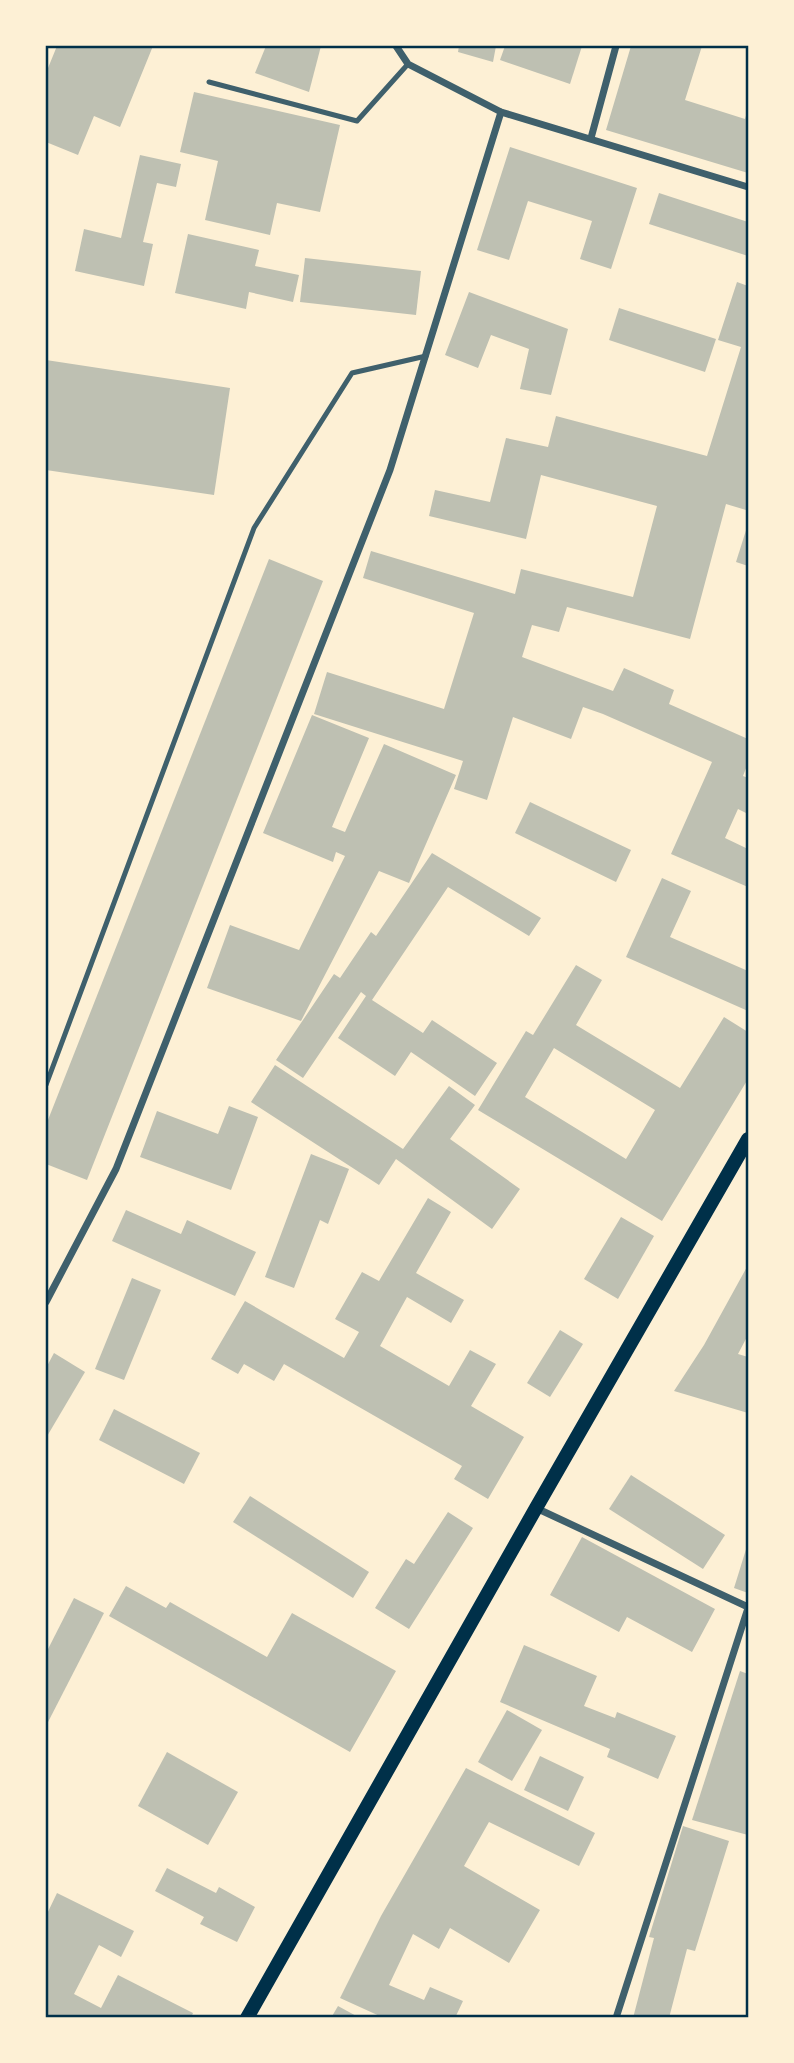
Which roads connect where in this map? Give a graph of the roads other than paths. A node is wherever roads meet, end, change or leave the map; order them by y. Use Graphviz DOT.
graph roads {
  1 [pos="396,46"];
  2 [pos="616,46"];
  3 [pos="408,64"];
  4 [pos="209,82"];
  5 [pos="501,112"];
  6 [pos="591,138"];
  7 [pos="748,187"];
  8 [pos="426,356"];
  9 [pos="46,1085"];
  10 [pos="748,1139"];
  11 [pos="46,1301"];
  12 [pos="536,1508"];
  13 [pos="748,1608"];
  14 [pos="247,2018"];
  15 [pos="616,2018"];
  1 -- 3 [label="street"];
  2 -- 6 [label="street"];
  3 -- 4 [label="lane"];
  3 -- 5 [label="street"];
  5 -- 6 [label="street"];
  5 -- 8 [label="street"];
  6 -- 7 [label="street"];
  8 -- 9 [label="lane"];
  8 -- 11 [label="street"];
  10 -- 12 [label="main road"];
  12 -- 13 [label="street"];
  12 -- 14 [label="main road"];
  13 -- 15 [label="street"];
}
